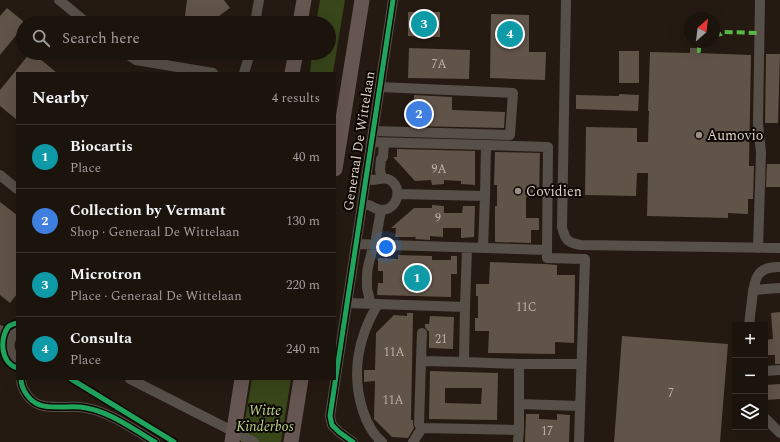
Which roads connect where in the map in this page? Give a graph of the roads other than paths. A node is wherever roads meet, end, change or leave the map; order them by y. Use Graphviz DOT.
graph roads {
  1 [pos="59,0"];
  2 [pos="259,0"];
  3 [pos="304,0"];
  4 [pos="362,0"];
  5 [pos="393,0"];
  6 [pos="566,0"];
  7 [pos="760,0"];
  8 [pos="78,16"];
  9 [pos="256,16"];
  10 [pos="301,16"];
  11 [pos="136,60"];
  12 [pos="248,60"];
  13 [pos="295,60"];
  14 [pos="207,72"];
  15 [pos="244,72"];
  16 [pos="292,72"];
  17 [pos="380,87"];
  18 [pos="373,131"];
  19 [pos="371,142"];
  20 [pos="384,143"];
  21 [pos="486,145"];
  22 [pos="336,163"];
  23 [pos="0,175"];
  24 [pos="382,178"];
  25 [pos="366,179"];
  26 [pos="16,188"];
  27 [pos="398,194"];
  28 [pos="485,196"];
  29 [pos="362,204"];
  30 [pos="381,210"];
  31 [pos="374,241"];
  32 [pos="356,244"];
  33 [pos="467,248"];
  34 [pos="483,248"];
  35 [pos="758,248"];
  36 [pos="780,248"];
  37 [pos="547,250"];
  38 [pos="780,267"];
  39 [pos="780,288"];
  40 [pos="753,290"];
  41 [pos="347,303"];
  42 [pos="374,304"];
  43 [pos="465,307"];
  44 [pos="749,322"];
  45 [pos="0,330"];
  46 [pos="422,333"];
  47 [pos="13,337"];
  48 [pos="0,339"];
  49 [pos="16,358"];
  50 [pos="421,361"];
  51 [pos="464,362"];
  52 [pos="519,364"];
  53 [pos="582,364"];
  54 [pos="780,370"];
  55 [pos="768,371"];
  56 [pos="336,376"];
  57 [pos="21,380"];
  58 [pos="28,380"];
  59 [pos="132,380"];
  60 [pos="242,380"];
  61 [pos="301,380"];
  62 [pos="335,380"];
  63 [pos="27,394"];
  64 [pos="519,404"];
  65 [pos="580,406"];
  66 [pos="768,421"];
  67 [pos="422,428"];
  68 [pos="519,430"];
  69 [pos="780,433"];
  70 [pos="155,442"];
  71 [pos="232,442"];
  72 [pos="254,442"];
  73 [pos="291,442"];
  74 [pos="353,442"];
  75 [pos="382,442"];
  76 [pos="413,442"];
  77 [pos="518,442"];
  78 [pos="579,442"];
  1 -- 8 [label="street"];
  2 -- 9 [label="street"];
  3 -- 10 [label="highway"];
  4 -- 22 [label="highway"];
  5 -- 17 [label="street, Generaal De Wittelaan"];
  6 -- 35 [label="street"];
  7 -- 35 [label="street"];
  11 -- 14 [label="street"];
  12 -- 15 [label="street"];
  13 -- 16 [label="highway"];
  17 -- 18 [label="street, Generaal De Wittelaan"];
  17 -- 18 [label="street"];
  18 -- 19 [label="street, Generaal De Wittelaan"];
  19 -- 20 [label="street"];
  19 -- 25 [label="street, Generaal De Wittelaan"];
  20 -- 21 [label="street"];
  20 -- 24 [label="street"];
  21 -- 28 [label="street"];
  21 -- 37 [label="street"];
  23 -- 26 [label="street"];
  24 -- 25 [label="street"];
  24 -- 27 [label="street"];
  25 -- 29 [label="street, Generaal De Wittelaan"];
  27 -- 28 [label="street"];
  27 -- 30 [label="street"];
  28 -- 34 [label="street"];
  29 -- 30 [label="street"];
  29 -- 32 [label="street, Generaal De Wittelaan"];
  30 -- 31 [label="street"];
  31 -- 32 [label="street"];
  31 -- 33 [label="street"];
  31 -- 42 [label="street"];
  32 -- 41 [label="street, Generaal De Wittelaan"];
  33 -- 34 [label="street"];
  33 -- 43 [label="street"];
  34 -- 37 [label="street"];
  35 -- 36 [label="street"];
  37 -- 53 [label="street"];
  38 -- 40 [label="street"];
  39 -- 40 [label="street"];
  40 -- 44 [label="street"];
  41 -- 42 [label="street"];
  41 -- 56 [label="street, Generaal De Wittelaan"];
  42 -- 43 [label="street"];
  42 -- 75 [label="street"];
  43 -- 51 [label="street"];
  45 -- 47 [label="street"];
  46 -- 50 [label="street"];
  47 -- 48 [label="street"];
  47 -- 49 [label="street"];
  50 -- 51 [label="street"];
  50 -- 67 [label="street"];
  51 -- 52 [label="street"];
  52 -- 53 [label="street"];
  52 -- 64 [label="street"];
  53 -- 65 [label="street"];
  54 -- 55 [label="street"];
  57 -- 63 [label="street"];
  58 -- 63 [label="street"];
  59 -- 72 [label="street"];
  60 -- 71 [label="highway"];
  61 -- 73 [label="highway"];
  62 -- 74 [label="street, Generaal De Wittelaan"];
  63 -- 70 [label="street"];
  64 -- 65 [label="street"];
  64 -- 68 [label="street"];
  65 -- 78 [label="street"];
  66 -- 69 [label="street"];
  67 -- 68 [label="street"];
  67 -- 76 [label="street"];
  68 -- 77 [label="street"];
}
